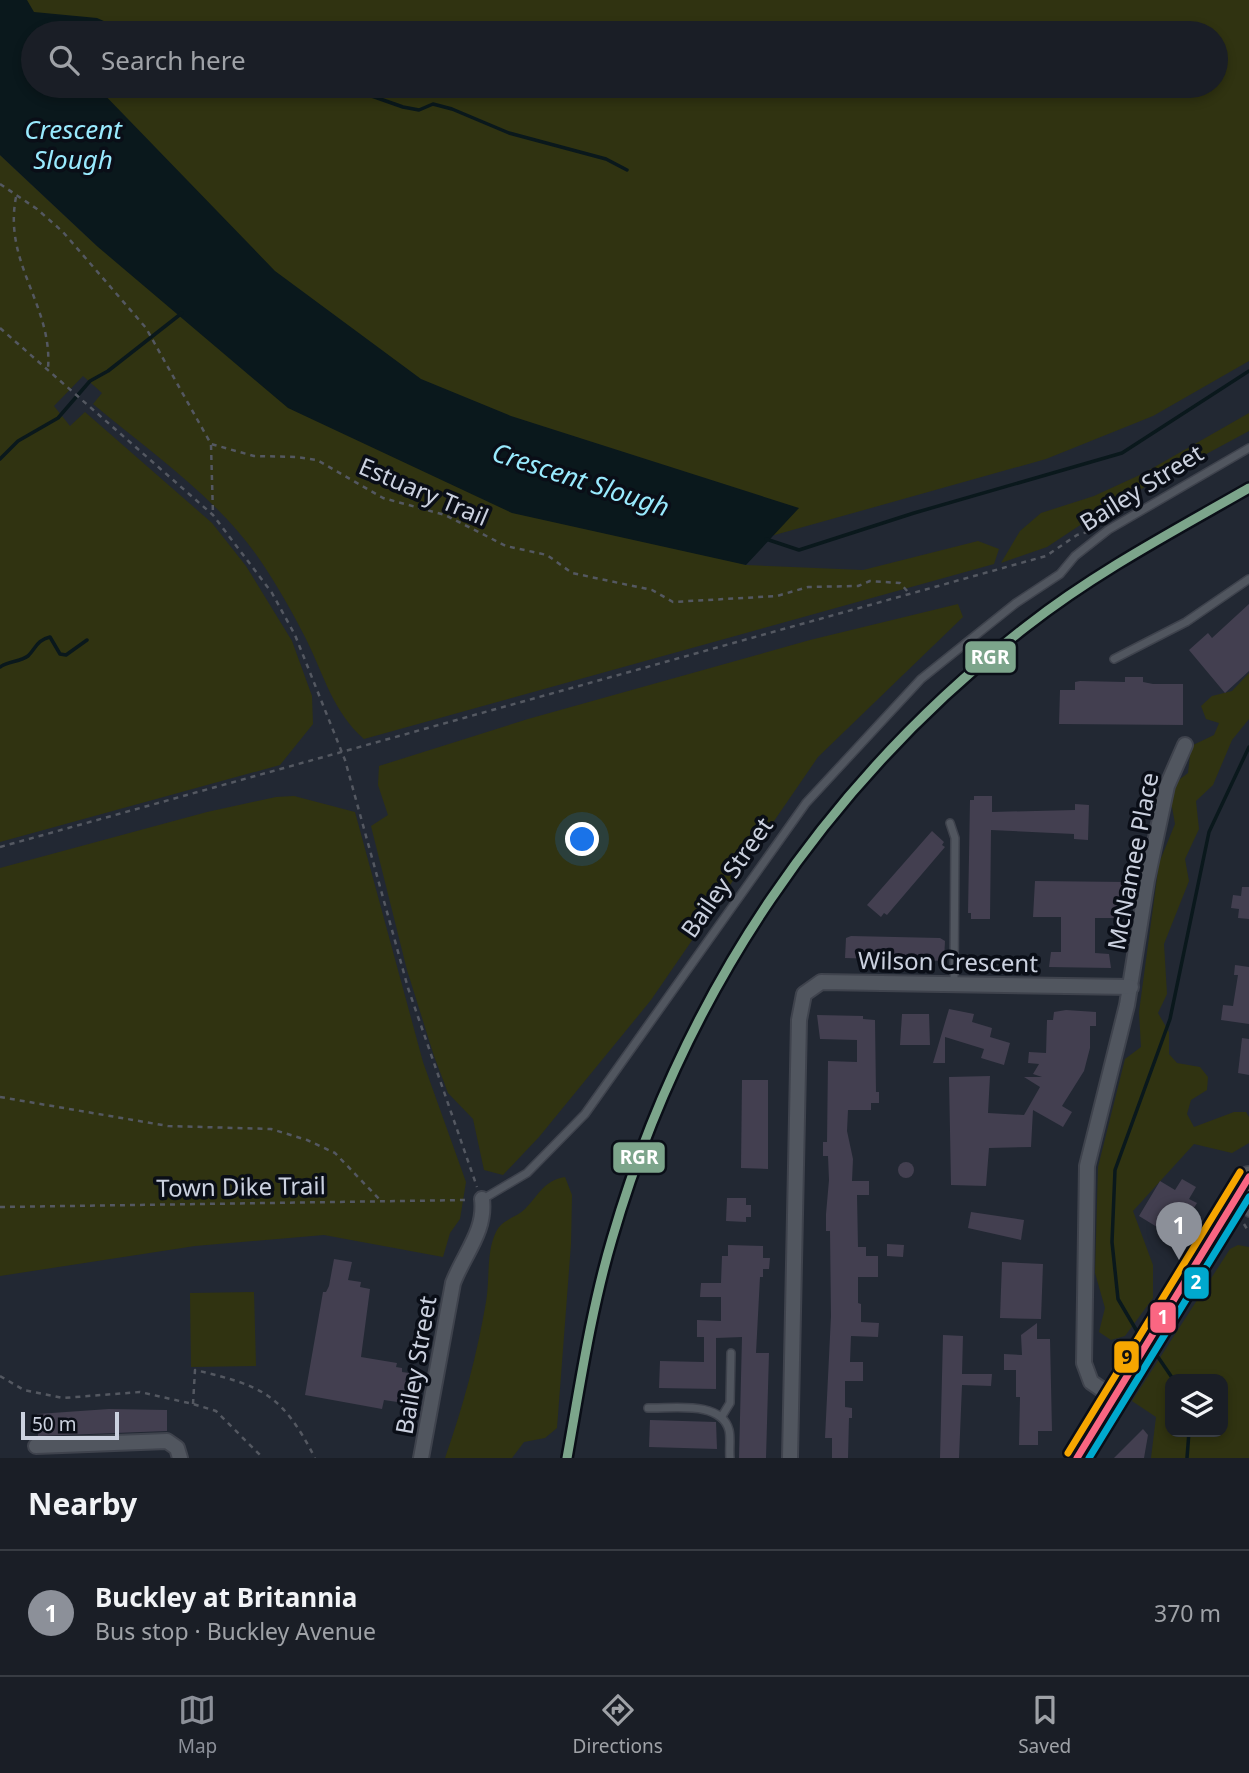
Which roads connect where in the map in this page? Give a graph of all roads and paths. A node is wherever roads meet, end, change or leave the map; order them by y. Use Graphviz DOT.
graph roads {
  1 [pos="0,184"];
  2 [pos="16,197"];
  3 [pos="2,329"];
  4 [pos="0,337"];
  5 [pos="48,371"];
  6 [pos="211,444"];
  7 [pos="1249,449"];
  8 [pos="213,515"];
  9 [pos="1100,536"];
  10 [pos="1249,579"];
  11 [pos="908,592"];
  12 [pos="1114,659"];
  13 [pos="1185,745"];
  14 [pos="341,752"];
  15 [pos="950,822"];
  16 [pos="0,847"];
  17 [pos="954,984"];
  18 [pos="1131,987"];
  19 [pos="0,1097"];
  20 [pos="1249,1177"];
  21 [pos="482,1199"];
  22 [pos="381,1201"];
  23 [pos="0,1207"];
  24 [pos="1241,1208"];
  25 [pos="1244,1224"];
  26 [pos="1249,1232"];
  27 [pos="731,1353"];
  28 [pos="0,1376"];
  29 [pos="1113,1397"];
  30 [pos="193,1404"];
  31 [pos="648,1408"];
  32 [pos="722,1416"];
  33 [pos="36,1446"];
  34 [pos="75,1451"];
  35 [pos="180,1458"];
  36 [pos="263,1458"];
  37 [pos="315,1458"];
  38 [pos="421,1458"];
  39 [pos="730,1458"];
  40 [pos="790,1458"];
  41 [pos="1077,1458"];
  1 -- 2 [label="path"];
  2 -- 5 [label="path"];
  2 -- 6 [label="path"];
  3 -- 4 [label="path"];
  3 -- 5 [label="path"];
  5 -- 8 [label="path"];
  6 -- 8 [label="path"];
  6 -- 11 [label="path, Estuary Trail"];
  7 -- 9 [label="lane, Bailey Street"];
  8 -- 14 [label="path"];
  9 -- 11 [label="path"];
  9 -- 21 [label="lane, Bailey Street"];
  10 -- 12 [label="lane"];
  11 -- 14 [label="path"];
  13 -- 18 [label="street, McNamee Place"];
  14 -- 16 [label="path"];
  14 -- 21 [label="path"];
  15 -- 17 [label="lane"];
  17 -- 18 [label="street, Wilson Crescent"];
  17 -- 40 [label="street, Wilson Crescent"];
  18 -- 29 [label="street"];
  19 -- 22 [label="path"];
  20 -- 24 [label="street"];
  21 -- 22 [label="path, Town Dike Trail"];
  21 -- 38 [label="street, Bailey Street"];
  22 -- 23 [label="path, Town Dike Trail"];
  24 -- 29 [label="street"];
  25 -- 26 [label="path"];
  27 -- 32 [label="lane"];
  28 -- 30 [label="path"];
  29 -- 41 [label="street"];
  30 -- 36 [label="path"];
  30 -- 37 [label="path"];
  31 -- 32 [label="lane"];
  32 -- 39 [label="lane"];
  33 -- 34 [label="street"];
  34 -- 35 [label="street"];
}
